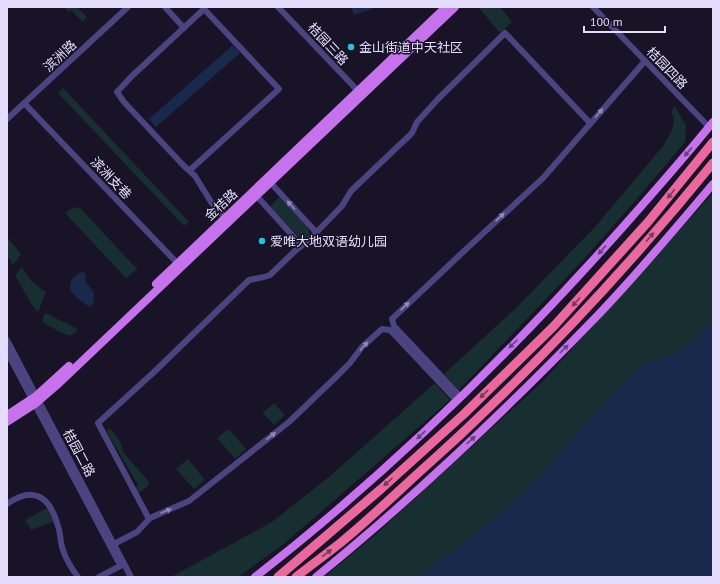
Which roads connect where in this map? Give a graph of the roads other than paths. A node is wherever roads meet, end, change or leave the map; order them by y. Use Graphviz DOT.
graph roads {
  1 [pos="128,7"];
  2 [pos="166,7"];
  3 [pos="278,7"];
  4 [pos="446,7"];
  5 [pos="455,7"];
  6 [pos="594,7"];
  7 [pos="184,28"];
  8 [pos="645,61"];
  9 [pos="360,93"];
  10 [pos="25,104"];
  11 [pos="7,119"];
  12 [pos="590,123"];
  13 [pos="711,125"];
  14 [pos="713,142"];
  15 [pos="713,162"];
  16 [pos="190,170"];
  17 [pos="268,180"];
  18 [pos="713,184"];
  19 [pos="255,194"];
  20 [pos="227,220"];
  21 [pos="316,232"];
  22 [pos="301,245"];
  23 [pos="179,265"];
  24 [pos="7,340"];
  25 [pos="7,352"];
  26 [pos="459,399"];
  27 [pos="36,400"];
  28 [pos="7,415"];
  29 [pos="7,422"];
  30 [pos="7,504"];
  31 [pos="149,519"];
  32 [pos="112,545"];
  33 [pos="122,565"];
  34 [pos="78,577"];
  35 [pos="99,577"];
  36 [pos="126,577"];
  37 [pos="131,577"];
  38 [pos="255,577"];
  39 [pos="278,577"];
  40 [pos="296,577"];
  41 [pos="316,577"];
  1 -- 10 [label="street, 滨洲路"];
  2 -- 7 [label="street"];
  3 -- 9 [label="street, 桔园三路"];
  4 -- 9 [label="main road, 金桔路"];
  5 -- 9 [label="main road"];
  6 -- 8 [label="street, 桔园四路"];
  7 -- 16 [label="street"];
  7 -- 16 [label="street"];
  12 -- 8 [label="street, one-way"];
  8 -- 13 [label="street, 桔园四路"];
  9 -- 17 [label="main road, 金桔路"];
  10 -- 11 [label="street, 滨洲路"];
  10 -- 23 [label="street, 滨洲支巷"];
  12 -- 21 [label="street"];
  26 -- 12 [label="street, one-way"];
  13 -- 26 [label="main road, one-way"];
  14 -- 39 [label="highway, one-way"];
  40 -- 15 [label="highway, one-way"];
  16 -- 20 [label="street"];
  17 -- 19 [label="main road, 金桔路"];
  21 -- 17 [label="street, one-way"];
  41 -- 18 [label="main road, one-way"];
  19 -- 20 [label="main road, 金桔路"];
  19 -- 22 [label="street"];
  20 -- 23 [label="main road, 金桔路"];
  21 -- 22 [label="street"];
  22 -- 31 [label="street"];
  23 -- 27 [label="main road, 金桔路"];
  24 -- 27 [label="street, 桔园二路"];
  25 -- 27 [label="street, 桔园二路"];
  31 -- 26 [label="street, one-way"];
  26 -- 38 [label="main road, one-way"];
  27 -- 28 [label="main road, 金桔路"];
  27 -- 29 [label="main road"];
  27 -- 32 [label="street, 桔园二路"];
  30 -- 34 [label="street"];
  31 -- 32 [label="street"];
  32 -- 33 [label="street, 桔园二路"];
  33 -- 35 [label="street"];
  33 -- 36 [label="street, 桔园二路"];
  33 -- 37 [label="street, 桔园二路"];
}
